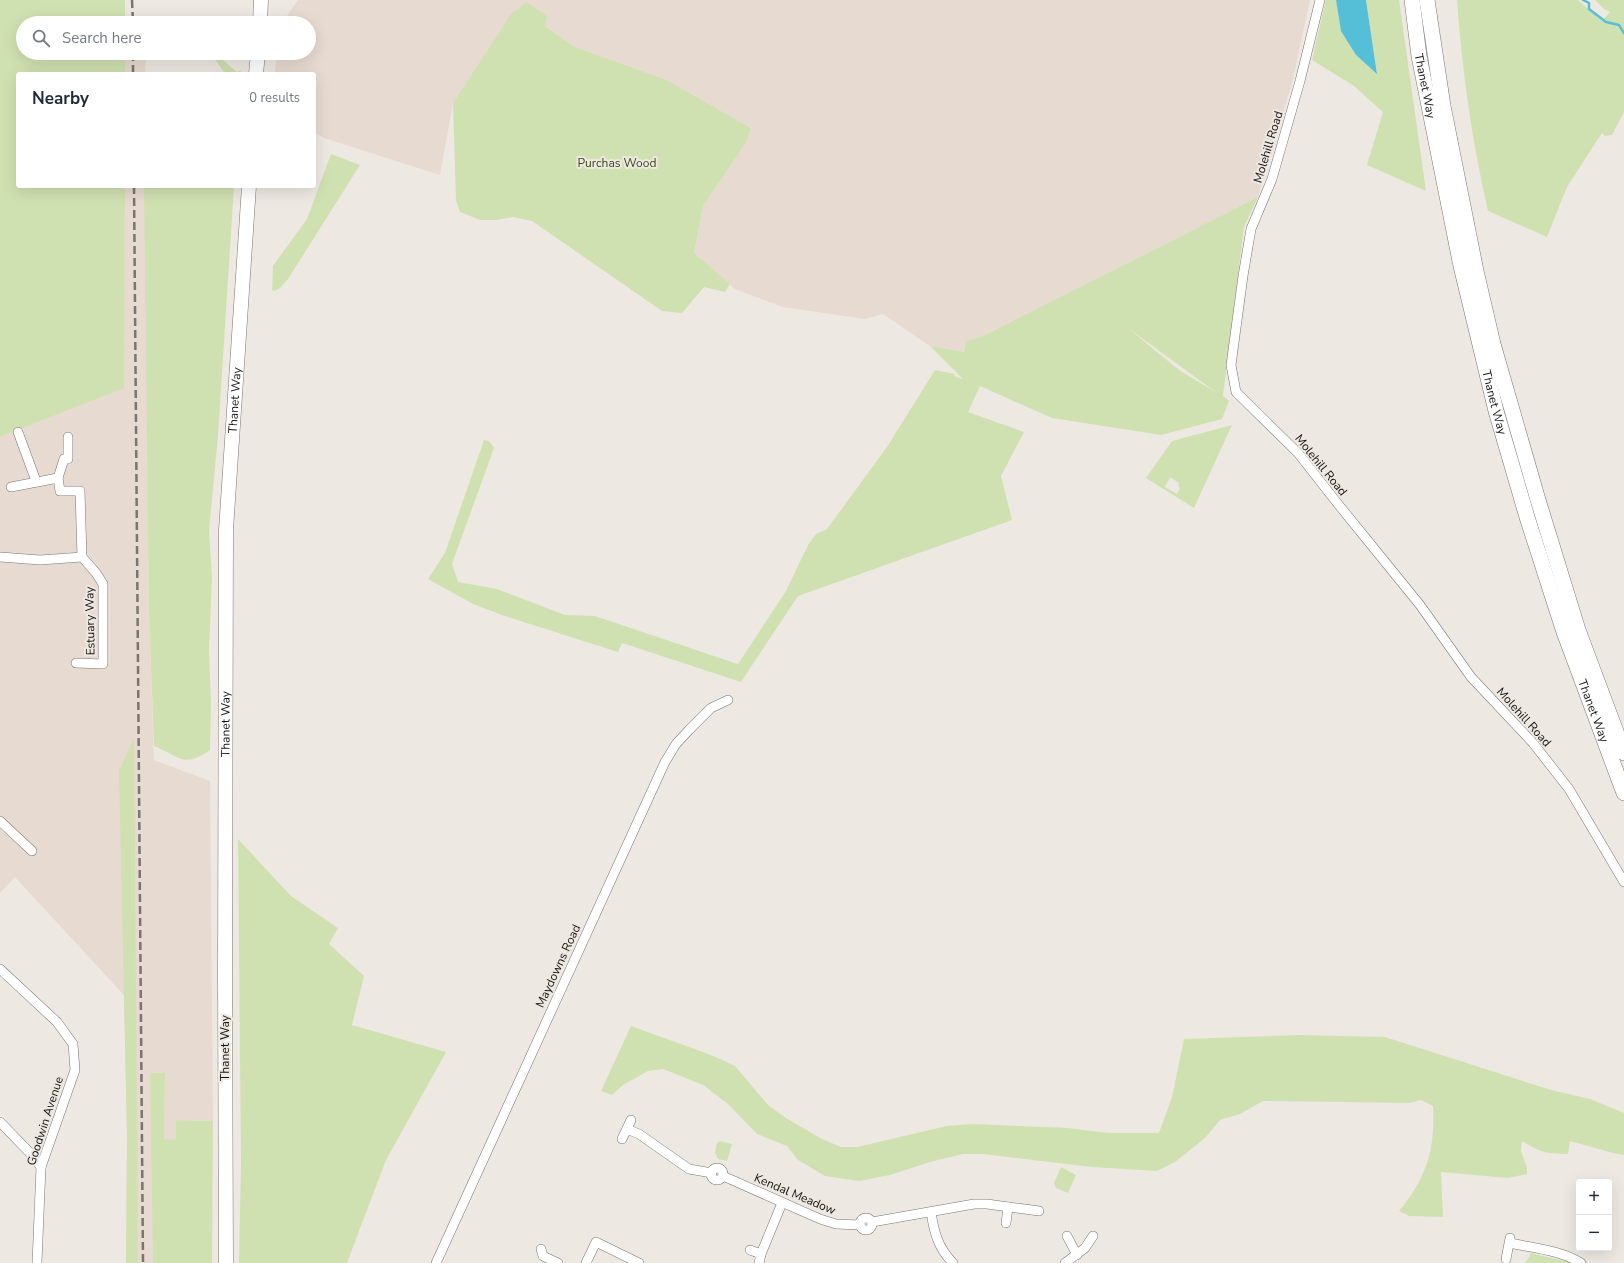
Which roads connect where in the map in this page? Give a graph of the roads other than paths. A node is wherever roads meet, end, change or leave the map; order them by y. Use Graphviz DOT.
graph roads {
  1 [pos="261,0"];
  2 [pos="1320,0"];
  3 [pos="1412,0"];
  4 [pos="1428,0"];
  5 [pos="260,16"];
  6 [pos="257,60"];
  7 [pos="256,72"];
  8 [pos="249,188"];
  9 [pos="18,432"];
  10 [pos="68,437"];
  11 [pos="58,478"];
  12 [pos="36,481"];
  13 [pos="11,487"];
  14 [pos="0,557"];
  15 [pos="82,557"];
  16 [pos="76,663"];
  17 [pos="728,700"];
  18 [pos="1624,753"];
  19 [pos="1624,793"];
  20 [pos="0,821"];
  21 [pos="32,852"];
  22 [pos="1624,882"];
  23 [pos="0,969"];
  24 [pos="0,1122"];
  25 [pos="622,1139"];
  26 [pos="41,1167"];
  27 [pos="782,1203"];
  28 [pos="1008,1207"];
  29 [pos="1039,1211"];
  30 [pos="931,1212"];
  31 [pos="1006,1223"];
  32 [pos="1067,1236"];
  33 [pos="1093,1236"];
  34 [pos="541,1248"];
  35 [pos="750,1250"];
  36 [pos="1077,1255"];
  37 [pos="760,1259"];
  38 [pos="1506,1259"];
  39 [pos="37,1263"];
  40 [pos="226,1263"];
  41 [pos="436,1263"];
  42 [pos="558,1263"];
  43 [pos="586,1263"];
  44 [pos="639,1263"];
  45 [pos="954,1263"];
  46 [pos="1064,1263"];
  47 [pos="1581,1263"];
  1 -- 5 [label="main road"];
  2 -- 22 [label="street, Molehill Road"];
  3 -- 19 [label="highway, Thanet Way"];
  4 -- 18 [label="highway, Thanet Way"];
  6 -- 7 [label="main road"];
  8 -- 40 [label="main road, Thanet Way"];
  9 -- 12 [label="street"];
  10 -- 11 [label="street"];
  11 -- 12 [label="street"];
  11 -- 15 [label="street"];
  12 -- 13 [label="street"];
  14 -- 15 [label="street"];
  15 -- 16 [label="street, Estuary Way"];
  17 -- 41 [label="street, Maydowns Road"];
  20 -- 21 [label="street"];
  23 -- 26 [label="street, Goodwin Avenue"];
  24 -- 26 [label="street"];
  25 -- 27 [label="street, Kendal Meadow"];
  26 -- 39 [label="street, Goodwin Avenue"];
  27 -- 30 [label="street, Kendal Meadow"];
  27 -- 37 [label="street"];
  28 -- 29 [label="street, Kendal Meadow"];
  28 -- 30 [label="street, Kendal Meadow"];
  28 -- 31 [label="street"];
  30 -- 45 [label="street"];
  32 -- 36 [label="street"];
  33 -- 36 [label="street"];
  34 -- 42 [label="street"];
  35 -- 37 [label="street"];
  36 -- 46 [label="street"];
  38 -- 47 [label="street"];
  43 -- 44 [label="street"];
}
